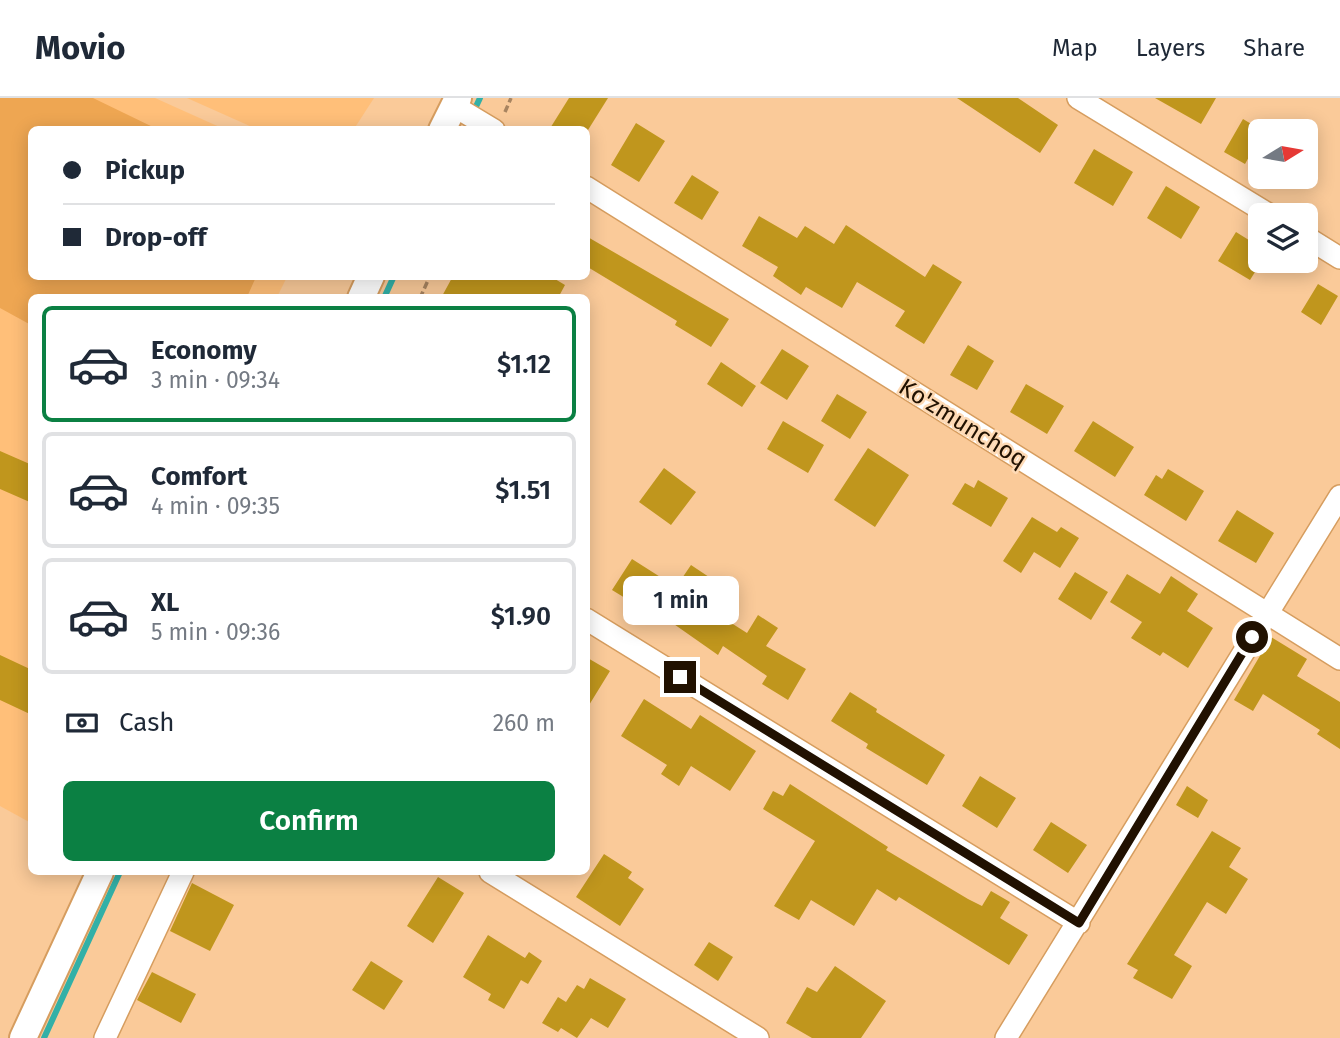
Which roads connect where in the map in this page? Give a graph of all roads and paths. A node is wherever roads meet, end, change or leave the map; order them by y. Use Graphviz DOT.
graph roads {
  1 [pos="1078,98"];
  2 [pos="450,108"];
  3 [pos="429,126"];
  4 [pos="487,126"];
  5 [pos="590,190"];
  6 [pos="1250,203"];
  7 [pos="1318,244"];
  8 [pos="1340,258"];
  9 [pos="1340,496"];
  10 [pos="1266,613"];
  11 [pos="590,621"];
  12 [pos="1340,659"];
  13 [pos="84,875"];
  14 [pos="99,875"];
  15 [pos="182,875"];
  16 [pos="494,875"];
  17 [pos="1079,923"];
  18 [pos="8,1038"];
  19 [pos="23,1038"];
  20 [pos="104,1038"];
  21 [pos="758,1038"];
  22 [pos="1006,1038"];
  1 -- 6 [label="street"];
  2 -- 3 [label="main road"];
  2 -- 4 [label="street"];
  5 -- 10 [label="street, Ko'zmunchoq"];
  7 -- 8 [label="street"];
  9 -- 10 [label="street"];
  10 -- 12 [label="street, Ko'zmunchoq"];
  10 -- 17 [label="street"];
  11 -- 17 [label="street"];
  13 -- 18 [label="main road"];
  14 -- 19 [label="main road"];
  15 -- 20 [label="street"];
  16 -- 21 [label="street"];
  17 -- 22 [label="street"];
}
